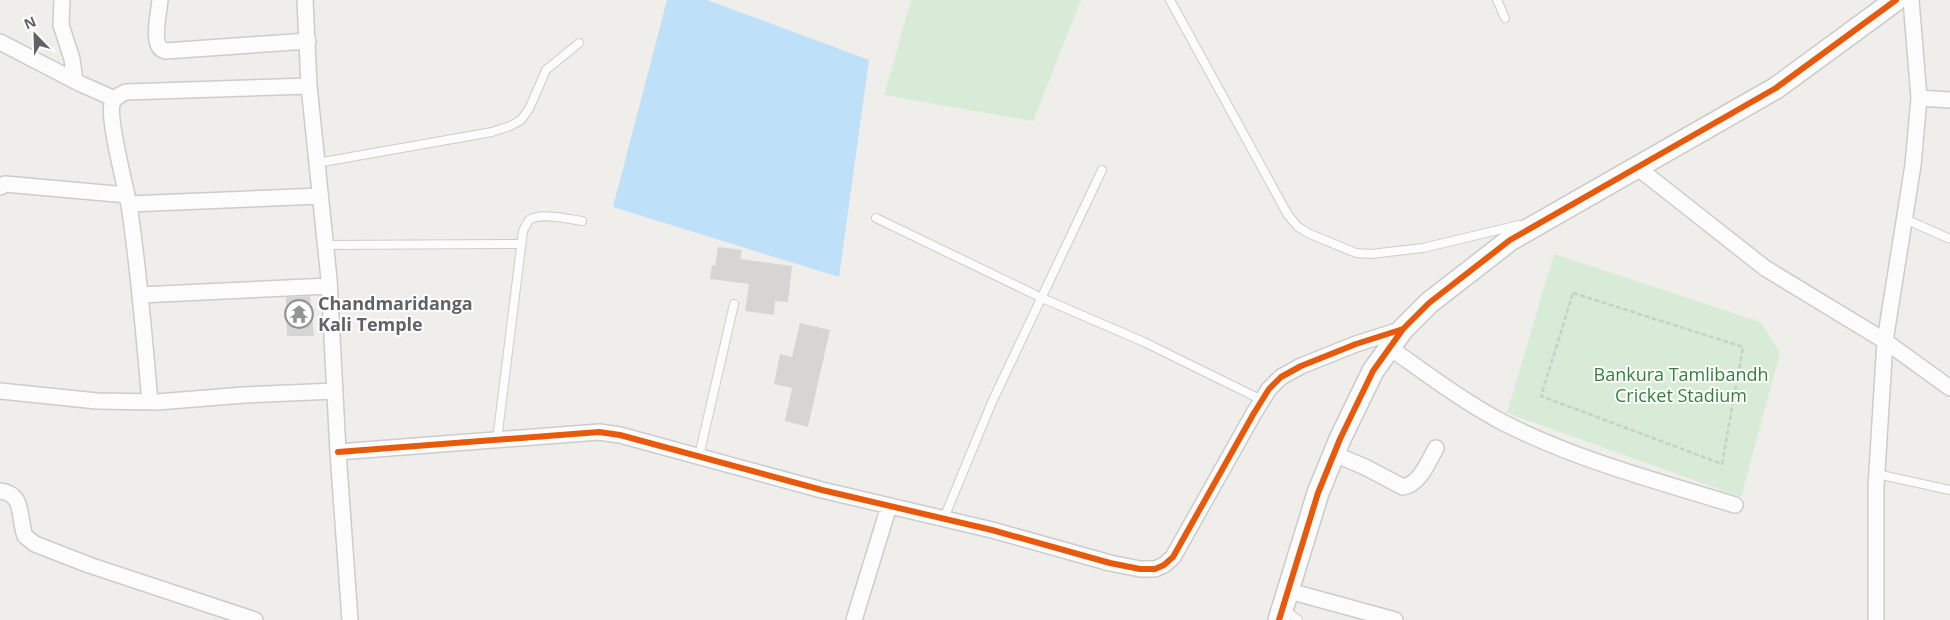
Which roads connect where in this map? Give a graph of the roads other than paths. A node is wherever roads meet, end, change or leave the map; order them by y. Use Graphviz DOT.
graph roads {
  1 [pos="62,0"];
  2 [pos="160,0"];
  3 [pos="305,0"];
  4 [pos="1170,0"];
  5 [pos="1497,0"];
  6 [pos="1896,0"];
  7 [pos="1911,0"];
  8 [pos="1505,18"];
  9 [pos="308,40"];
  10 [pos="0,42"];
  11 [pos="579,43"];
  12 [pos="75,81"];
  13 [pos="309,86"];
  14 [pos="1919,98"];
  15 [pos="115,99"];
  16 [pos="1950,100"];
  17 [pos="317,164"];
  18 [pos="1638,168"];
  19 [pos="1102,170"];
  20 [pos="0,187"];
  21 [pos="320,196"];
  22 [pos="128,199"];
  23 [pos="876,218"];
  24 [pos="1548,218"];
  25 [pos="1905,219"];
  26 [pos="582,221"];
  27 [pos="1950,239"];
  28 [pos="521,244"];
  29 [pos="326,245"];
  30 [pos="329,286"];
  31 [pos="140,295"];
  32 [pos="1042,298"];
  33 [pos="734,304"];
  34 [pos="1403,329"];
  35 [pos="1885,341"];
  36 [pos="1390,348"];
  37 [pos="1950,388"];
  38 [pos="0,391"];
  39 [pos="335,391"];
  40 [pos="1262,400"];
  41 [pos="150,402"];
  42 [pos="497,440"];
  43 [pos="1436,448"];
  44 [pos="338,452"];
  45 [pos="1334,454"];
  46 [pos="699,456"];
  47 [pos="1877,474"];
  48 [pos="1950,490"];
  49 [pos="0,491"];
  50 [pos="1735,505"];
  51 [pos="889,506"];
  52 [pos="944,518"];
  53 [pos="1288,610"];
  54 [pos="255,620"];
  55 [pos="350,620"];
  56 [pos="854,620"];
  57 [pos="1395,620"];
  58 [pos="1876,620"];
  1 -- 12 [label="street"];
  2 -- 9 [label="street"];
  3 -- 9 [label="street"];
  4 -- 24 [label="lane"];
  5 -- 8 [label="lane"];
  6 -- 18 [label="street"];
  7 -- 14 [label="street"];
  9 -- 13 [label="street"];
  10 -- 12 [label="street"];
  11 -- 17 [label="lane"];
  12 -- 15 [label="street"];
  13 -- 15 [label="street"];
  13 -- 17 [label="street"];
  14 -- 16 [label="street"];
  14 -- 25 [label="street"];
  15 -- 22 [label="street"];
  17 -- 21 [label="street"];
  18 -- 24 [label="street"];
  18 -- 35 [label="street"];
  19 -- 32 [label="lane"];
  20 -- 22 [label="street"];
  21 -- 22 [label="street"];
  21 -- 29 [label="street"];
  22 -- 31 [label="street"];
  23 -- 32 [label="lane"];
  24 -- 34 [label="street"];
  25 -- 27 [label="lane"];
  25 -- 35 [label="street"];
  26 -- 28 [label="lane"];
  28 -- 29 [label="lane"];
  28 -- 42 [label="lane"];
  29 -- 30 [label="street"];
  30 -- 31 [label="street"];
  30 -- 39 [label="street"];
  31 -- 41 [label="street"];
  32 -- 40 [label="lane"];
  32 -- 52 [label="lane"];
  33 -- 46 [label="lane"];
  34 -- 36 [label="street"];
  34 -- 40 [label="street"];
  35 -- 37 [label="street"];
  35 -- 47 [label="street"];
  36 -- 45 [label="street"];
  36 -- 50 [label="street"];
  38 -- 41 [label="street"];
  39 -- 41 [label="street"];
  39 -- 44 [label="street"];
  40 -- 52 [label="street"];
  42 -- 44 [label="street"];
  42 -- 46 [label="street"];
  43 -- 45 [label="street"];
  44 -- 55 [label="street"];
  45 -- 53 [label="street"];
  46 -- 51 [label="street"];
  47 -- 48 [label="lane"];
  47 -- 58 [label="street"];
  49 -- 54 [label="street"];
  51 -- 52 [label="street"];
  51 -- 56 [label="street"];
  53 -- 57 [label="street"];
}
